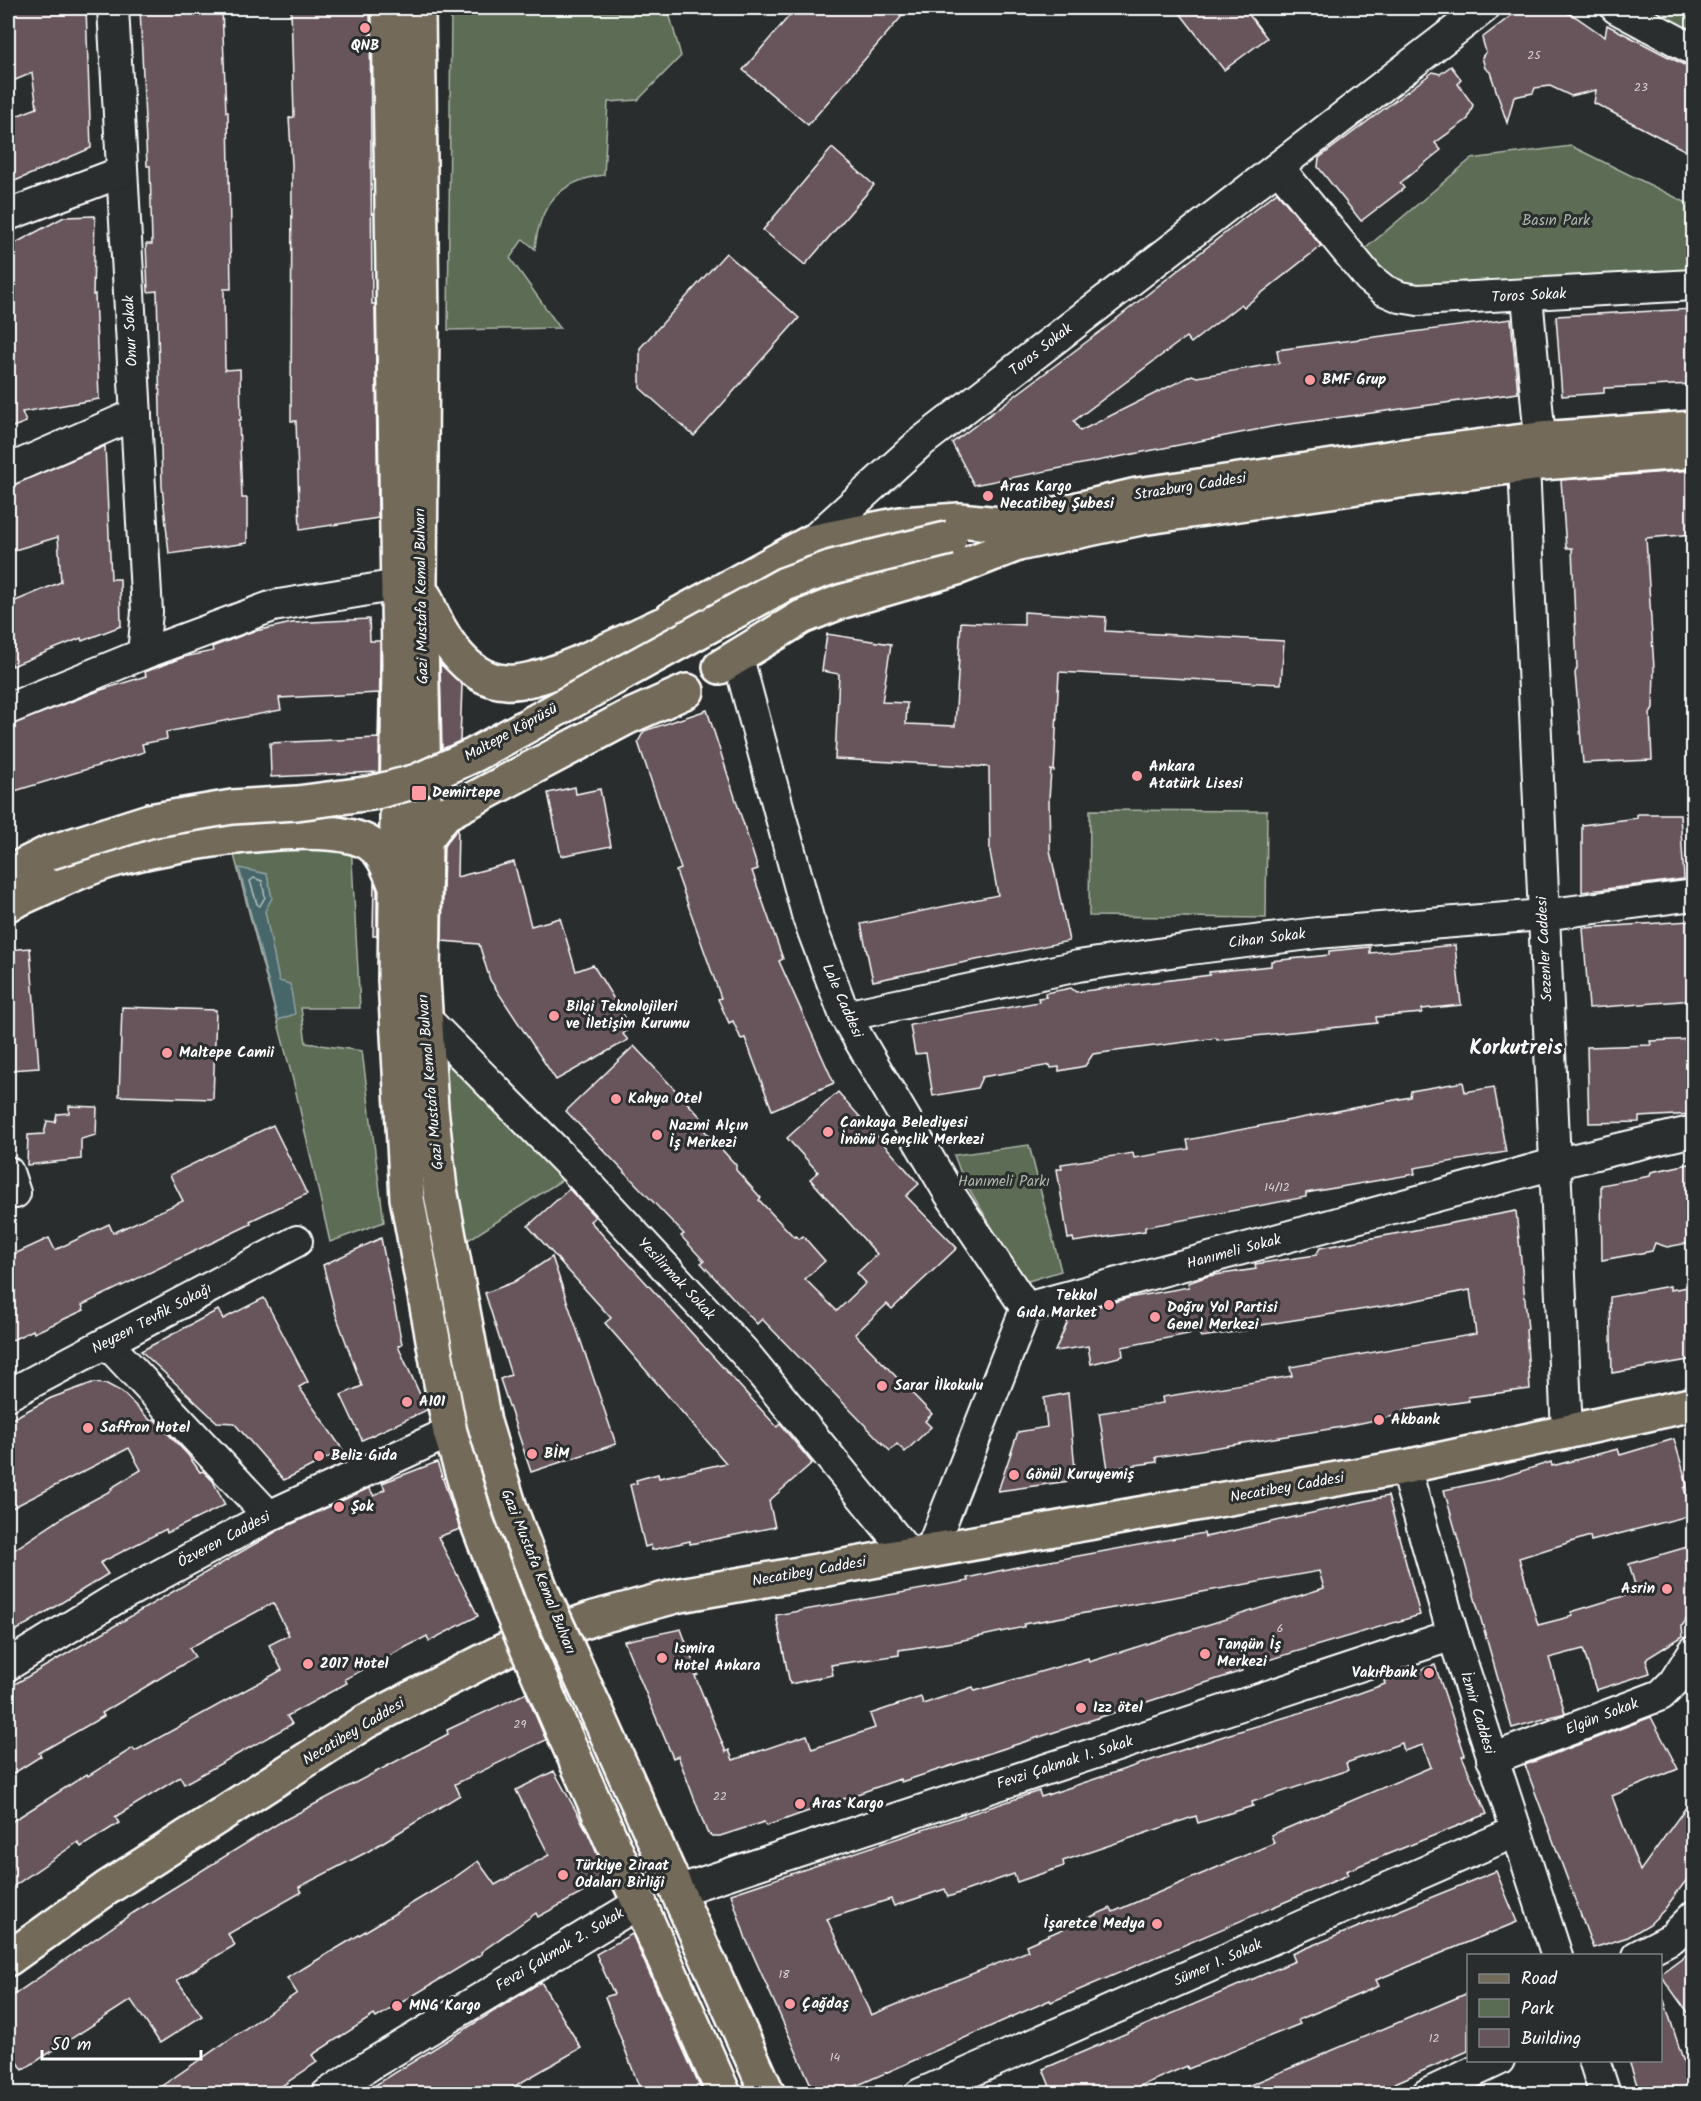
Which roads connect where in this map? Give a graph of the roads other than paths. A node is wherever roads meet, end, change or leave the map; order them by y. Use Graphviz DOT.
graph roads {
  1 [pos="113,8"];
  2 [pos="389,8"];
  3 [pos="418,8"];
  4 [pos="1484,8"];
  5 [pos="1616,8"];
  6 [pos="1694,50"];
  7 [pos="1279,168"];
  8 [pos="122,172"];
  9 [pos="8,215"];
  10 [pos="1694,285"];
  11 [pos="1527,296"];
  12 [pos="136,414"];
  13 [pos="1694,428"];
  14 [pos="1694,451"];
  15 [pos="1532,452"];
  16 [pos="8,470"];
  17 [pos="1014,534"];
  18 [pos="811,542"];
  19 [pos="409,585"];
  20 [pos="666,621"];
  21 [pos="143,654"];
  22 [pos="729,662"];
  23 [pos="687,691"];
  24 [pos="8,709"];
  25 [pos="425,840"];
  26 [pos="52,861"];
  27 [pos="8,873"];
  28 [pos="394,882"];
  29 [pos="1694,895"];
  30 [pos="8,898"];
  31 [pos="8,904"];
  32 [pos="1543,915"];
  33 [pos="845,1016"];
  34 [pos="426,1019"];
  35 [pos="1694,1131"];
  36 [pos="1554,1164"];
  37 [pos="297,1241"];
  38 [pos="1026,1308"];
  39 [pos="107,1343"];
  40 [pos="8,1395"];
  41 [pos="1693,1410"];
  42 [pos="450,1432"];
  43 [pos="1567,1432"];
  44 [pos="1405,1467"];
  45 [pos="269,1516"];
  46 [pos="920,1552"];
  47 [pos="1453,1635"];
  48 [pos="1694,1651"];
  49 [pos="8,1665"];
  50 [pos="1492,1759"];
  51 [pos="1515,1832"];
  52 [pos="677,1891"];
  53 [pos="641,1902"];
  54 [pos="1694,1916"];
  55 [pos="1556,1954"];
  56 [pos="1641,1954"];
  57 [pos="8,1959"];
  58 [pos="1497,2062"];
  59 [pos="1594,2062"];
  60 [pos="327,2094"];
  61 [pos="724,2094"];
  62 [pos="768,2094"];
  63 [pos="920,2094"];
  64 [pos="1427,2094"];
  65 [pos="1605,2094"];
  1 -- 8 [label="street, Onur Sokak"];
  2 -- 19 [label="main road, Gazi Mustafa Kemal Bulvarı"];
  3 -- 19 [label="main road, Gazi Mustafa Kemal Bulvarı"];
  4 -- 7 [label="street, Toros Sokak"];
  5 -- 6 [label="street"];
  7 -- 11 [label="street, Toros Sokak"];
  7 -- 18 [label="street, Toros Sokak"];
  8 -- 9 [label="street"];
  8 -- 12 [label="street, Onur Sokak"];
  10 -- 11 [label="street, Toros Sokak"];
  11 -- 15 [label="street, Sezenler Caddesi"];
  12 -- 16 [label="street"];
  12 -- 21 [label="street, Onur Sokak"];
  13 -- 15 [label="main road, Strazburg Caddesi"];
  14 -- 15 [label="main road, Strazburg Caddesi"];
  15 -- 17 [label="main road, Strazburg Caddesi"];
  15 -- 32 [label="street, Sezenler Caddesi"];
  17 -- 18 [label="main road, Strazburg Caddesi"];
  17 -- 22 [label="main road, Strazburg Caddesi"];
  17 -- 26 [label="main road, Maltepe Köprüsü"];
  18 -- 20 [label="main road, Strazburg Caddesi"];
  19 -- 20 [label="main road, Strazburg Caddesi"];
  19 -- 21 [label="street"];
  19 -- 25 [label="main road, Gazi Mustafa Kemal Bulvarı"];
  19 -- 28 [label="main road, Gazi Mustafa Kemal Bulvarı"];
  20 -- 22 [label="main road"];
  20 -- 23 [label="main road"];
  21 -- 24 [label="street"];
  22 -- 23 [label="main road"];
  22 -- 33 [label="street, Lale Caddesi"];
  23 -- 25 [label="main road"];
  25 -- 34 [label="main road, Gazi Mustafa Kemal Bulvarı"];
  26 -- 27 [label="main road"];
  26 -- 30 [label="main road"];
  28 -- 31 [label="main road"];
  28 -- 42 [label="main road, Gazi Mustafa Kemal Bulvarı"];
  29 -- 32 [label="street, Cihan Sokak"];
  32 -- 33 [label="street, Cihan Sokak"];
  32 -- 36 [label="street, Sezenler Caddesi"];
  33 -- 38 [label="street, Lale Caddesi"];
  34 -- 46 [label="street, Yesilirmak Sokak"];
  34 -- 52 [label="main road, Gazi Mustafa Kemal Bulvarı, bridge"];
  35 -- 36 [label="street, Hanımeli Sokak"];
  36 -- 38 [label="street, Hanımeli Sokak"];
  36 -- 43 [label="street, Sezenler Caddesi"];
  37 -- 39 [label="street, Neyzen Tevfik Sokağı"];
  38 -- 46 [label="street"];
  39 -- 40 [label="street, Neyzen Tevfik Sokağı"];
  39 -- 45 [label="street"];
  41 -- 43 [label="main road, Necatibey Caddesi"];
  42 -- 45 [label="street, Özveren Caddesi"];
  42 -- 53 [label="main road, Gazi Mustafa Kemal Bulvarı, bridge"];
  43 -- 44 [label="main road, Necatibey Caddesi"];
  44 -- 46 [label="main road, Necatibey Caddesi"];
  44 -- 47 [label="street, İzmir Caddesi"];
  45 -- 49 [label="street, Özveren Caddesi"];
  46 -- 57 [label="main road, Necatibey Caddesi"];
  47 -- 50 [label="street, İzmir Caddesi"];
  47 -- 52 [label="street, Fevzi Çakmak 1. Sokak"];
  48 -- 50 [label="street, Elgün Sokak"];
  50 -- 51 [label="street, İzmir Caddesi"];
  51 -- 55 [label="street, İzmir Caddesi"];
  51 -- 63 [label="street, Sümer 1. Sokak"];
  52 -- 62 [label="main road, Gazi Mustafa Kemal Bulvarı"];
  53 -- 60 [label="street, Fevzi Çakmak 2. Sokak"];
  53 -- 61 [label="main road, Gazi Mustafa Kemal Bulvarı"];
  54 -- 56 [label="street"];
  58 -- 64 [label="street"];
  59 -- 65 [label="street"];
}
